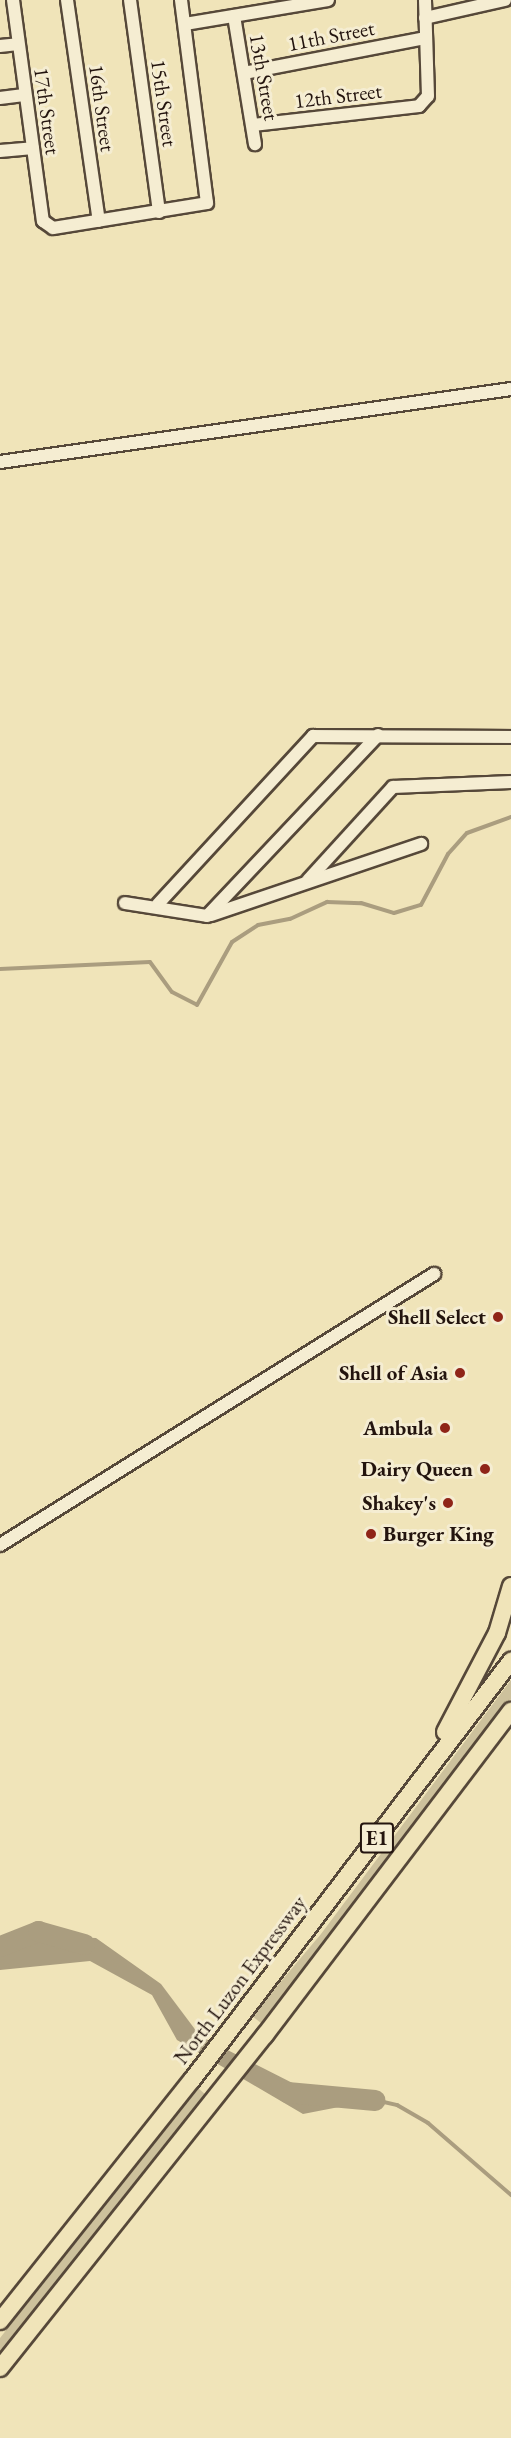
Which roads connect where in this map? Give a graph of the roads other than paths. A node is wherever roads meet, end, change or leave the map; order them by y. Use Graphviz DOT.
graph roads {
  1 [pos="13,0"];
  2 [pos="67,0"];
  3 [pos="130,0"];
  4 [pos="181,0"];
  5 [pos="328,0"];
  6 [pos="425,0"];
  7 [pos="505,0"];
  8 [pos="234,16"];
  9 [pos="425,18"];
  10 [pos="186,24"];
  11 [pos="425,38"];
  12 [pos="18,44"];
  13 [pos="0,46"];
  14 [pos="244,73"];
  15 [pos="24,95"];
  16 [pos="0,98"];
  17 [pos="253,125"];
  18 [pos="255,144"];
  19 [pos="33,148"];
  20 [pos="0,151"];
  21 [pos="159,212"];
  22 [pos="99,221"];
  23 [pos="511,389"];
  24 [pos="0,462"];
  25 [pos="378,735"];
  26 [pos="511,737"];
  27 [pos="511,782"];
  28 [pos="422,843"];
  29 [pos="308,880"];
  30 [pos="125,903"];
  31 [pos="158,904"];
  32 [pos="207,916"];
  33 [pos="434,1274"];
  34 [pos="0,1545"];
  35 [pos="511,1586"];
  36 [pos="511,1661"];
  37 [pos="511,1711"];
  38 [pos="340,1887"];
  39 [pos="0,2321"];
  40 [pos="0,2367"];
  1 -- 12 [label="street, 17th Street"];
  2 -- 22 [label="street, 16th Street"];
  3 -- 21 [label="street, 15th Street"];
  4 -- 10 [label="street"];
  5 -- 8 [label="street"];
  6 -- 9 [label="street"];
  7 -- 9 [label="street"];
  8 -- 10 [label="street"];
  8 -- 14 [label="street, 13th Street"];
  9 -- 11 [label="street"];
  10 -- 21 [label="street"];
  11 -- 14 [label="street, 11th Street"];
  11 -- 17 [label="street, 12th Street"];
  12 -- 13 [label="street"];
  12 -- 15 [label="street, 17th Street"];
  14 -- 17 [label="street, 13th Street"];
  15 -- 16 [label="street"];
  15 -- 19 [label="street, 17th Street"];
  17 -- 18 [label="street, 13th Street"];
  19 -- 20 [label="street"];
  19 -- 22 [label="street, 17th Street"];
  21 -- 22 [label="street"];
  23 -- 24 [label="street"];
  25 -- 26 [label="street"];
  25 -- 31 [label="street"];
  25 -- 32 [label="street"];
  27 -- 29 [label="street"];
  28 -- 29 [label="street"];
  29 -- 32 [label="street"];
  30 -- 31 [label="street"];
  31 -- 32 [label="street"];
  33 -- 34 [label="street"];
  35 -- 38 [label="highway"];
  36 -- 38 [label="highway, North Luzon Expressway / E1"];
  37 -- 40 [label="highway, E1"];
  38 -- 39 [label="highway, North Luzon Expressway / E1"];
}
